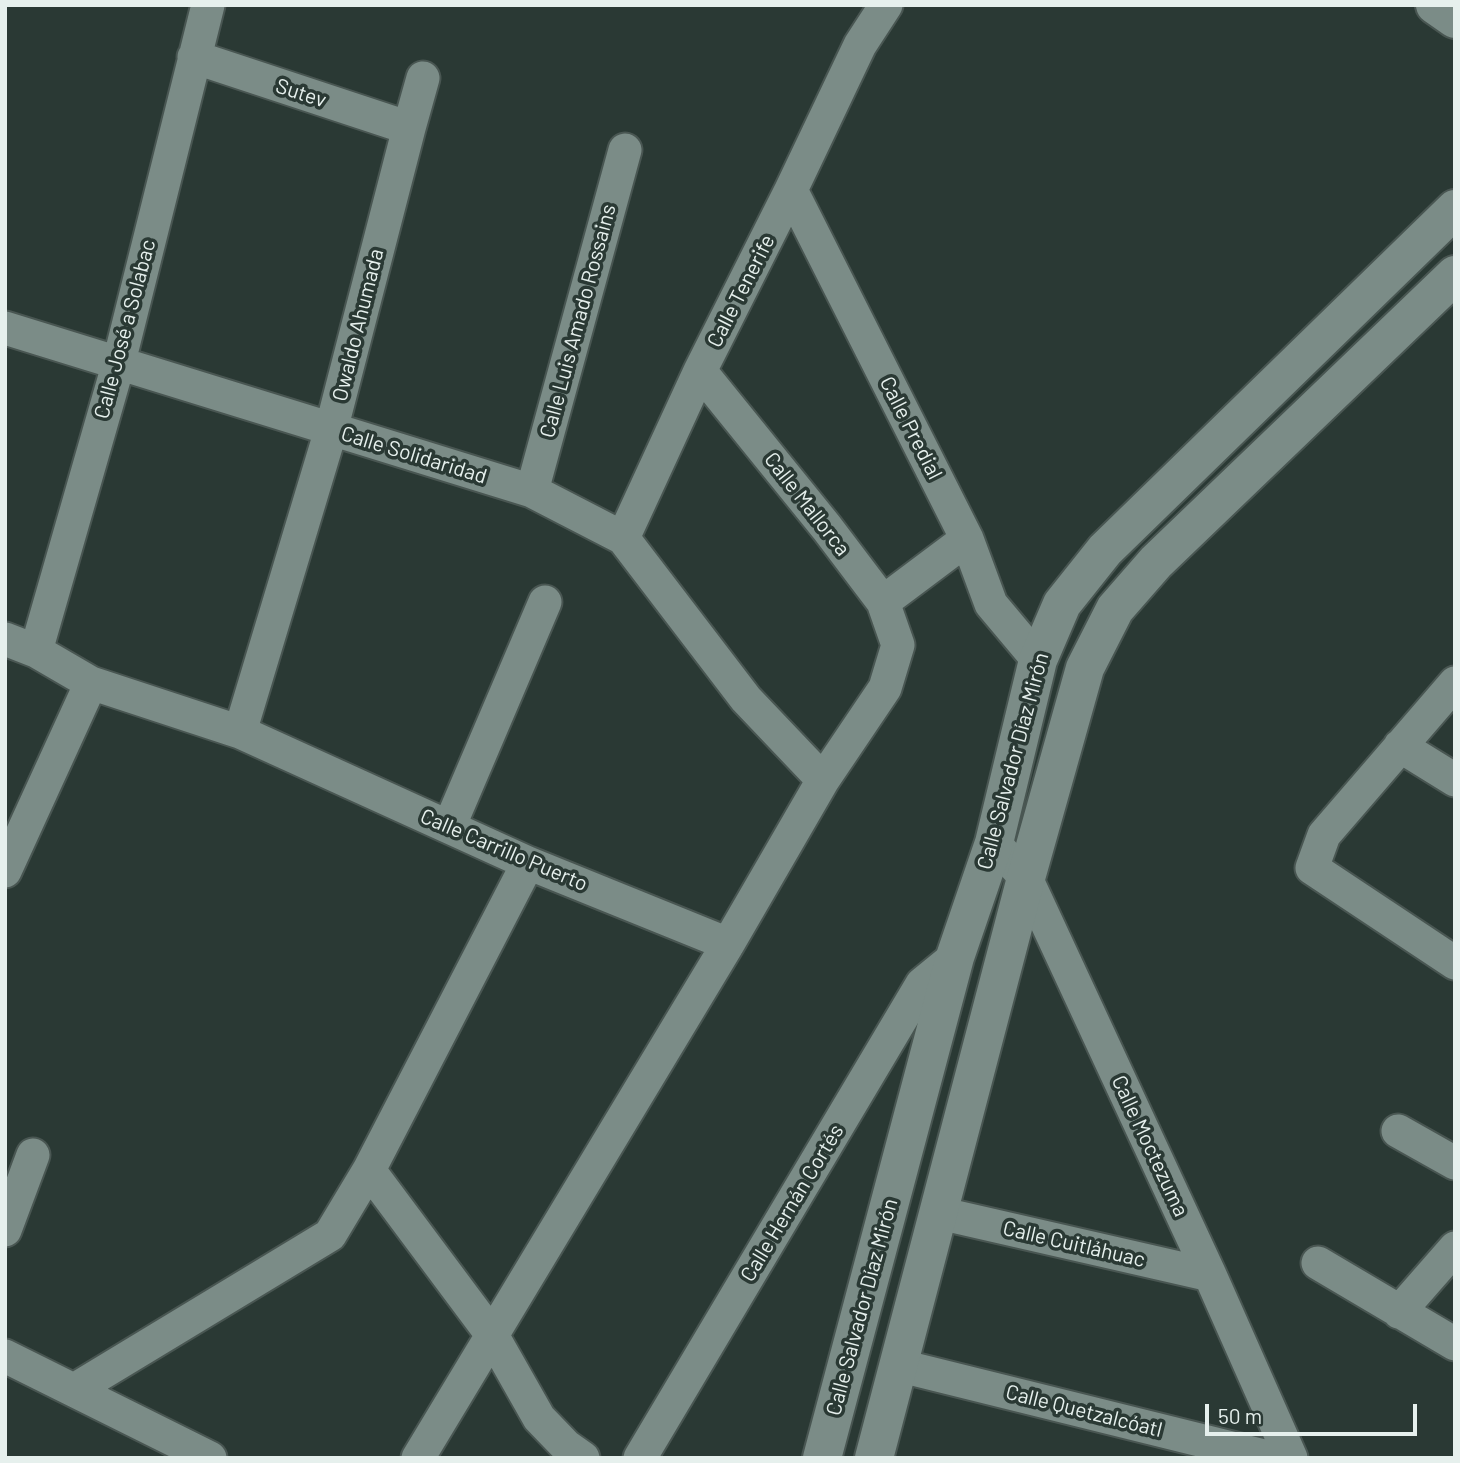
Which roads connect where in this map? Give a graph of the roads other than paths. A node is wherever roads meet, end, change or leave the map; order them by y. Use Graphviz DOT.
graph roads {
  1 [pos="208,5"];
  2 [pos="886,5"];
  3 [pos="1435,5"];
  4 [pos="1455,19"];
  5 [pos="194,57"];
  6 [pos="423,79"];
  7 [pos="409,128"];
  8 [pos="625,150"];
  9 [pos="791,190"];
  10 [pos="1455,209"];
  11 [pos="1455,275"];
  12 [pos="5,328"];
  13 [pos="118,362"];
  14 [pos="700,371"];
  15 [pos="331,430"];
  16 [pos="1195,463"];
  17 [pos="532,491"];
  18 [pos="1227,495"];
  19 [pos="623,538"];
  20 [pos="967,540"];
  21 [pos="544,602"];
  22 [pos="883,603"];
  23 [pos="5,639"];
  24 [pos="36,651"];
  25 [pos="1038,660"];
  26 [pos="91,683"];
  27 [pos="1455,683"];
  28 [pos="240,732"];
  29 [pos="1400,746"];
  30 [pos="823,780"];
  31 [pos="1455,780"];
  32 [pos="449,827"];
  33 [pos="994,843"];
  34 [pos="528,863"];
  35 [pos="5,871"];
  36 [pos="1026,878"];
  37 [pos="728,944"];
  38 [pos="955,957"];
  39 [pos="1455,963"];
  40 [pos="1398,1131"];
  41 [pos="33,1154"];
  42 [pos="1455,1163"];
  43 [pos="369,1170"];
  44 [pos="939,1213"];
  45 [pos="5,1230"];
  46 [pos="1455,1248"];
  47 [pos="1318,1263"];
  48 [pos="1210,1275"];
  49 [pos="1399,1312"];
  50 [pos="492,1335"];
  51 [pos="1455,1344"];
  52 [pos="5,1356"];
  53 [pos="897,1365"];
  54 [pos="74,1390"];
  55 [pos="203,1456"];
  56 [pos="418,1458"];
  57 [pos="583,1458"];
  58 [pos="641,1458"];
  59 [pos="822,1458"];
  60 [pos="874,1458"];
  61 [pos="1272,1458"];
  62 [pos="1291,1458"];
  1 -- 5 [label="street, Calle José a Solabac"];
  2 -- 9 [label="street, Calle Tenerife"];
  3 -- 4 [label="street"];
  5 -- 7 [label="street, Sutev"];
  5 -- 13 [label="street, Calle José a Solabac"];
  6 -- 7 [label="street, Owaldo Ahumada"];
  7 -- 15 [label="street, Owaldo Ahumada"];
  8 -- 17 [label="street, Calle Luis Amado Rossains"];
  9 -- 14 [label="street, Calle Tenerife"];
  9 -- 20 [label="street, Calle Predial"];
  10 -- 16 [label="street, Calle Salvador Díaz Mirón"];
  11 -- 18 [label="street, Calle Salvador Díaz Mirón"];
  12 -- 13 [label="street, Calle Solidaridad"];
  13 -- 15 [label="street, Calle Solidaridad"];
  13 -- 24 [label="street, Calle José a Solabac"];
  14 -- 19 [label="street, Calle Tenerife"];
  14 -- 22 [label="street, Calle Mallorca"];
  15 -- 17 [label="street, Calle Solidaridad"];
  15 -- 28 [label="street, Owaldo Ahumada"];
  16 -- 18 [label="street"];
  16 -- 25 [label="street, Calle Salvador Díaz Mirón"];
  17 -- 19 [label="street, Calle Solidaridad"];
  18 -- 36 [label="street, Calle Salvador Díaz Mirón"];
  19 -- 30 [label="street, Calle Solidaridad"];
  20 -- 22 [label="street"];
  20 -- 25 [label="street, Calle Predial"];
  21 -- 32 [label="street"];
  22 -- 30 [label="street, Calle Mallorca"];
  23 -- 24 [label="street, Calle Carrillo Puerto"];
  24 -- 26 [label="street, Calle Carrillo Puerto"];
  25 -- 33 [label="street, Calle Salvador Díaz Mirón"];
  26 -- 28 [label="street, Calle Carrillo Puerto"];
  26 -- 35 [label="street"];
  27 -- 29 [label="street"];
  28 -- 32 [label="street, Calle Carrillo Puerto"];
  29 -- 31 [label="street"];
  29 -- 39 [label="street"];
  30 -- 37 [label="street"];
  32 -- 34 [label="street, Calle Carrillo Puerto"];
  33 -- 36 [label="street, Calle Moctezuma"];
  33 -- 38 [label="street, Calle Salvador Díaz Mirón"];
  34 -- 37 [label="street, Calle Carrillo Puerto"];
  34 -- 43 [label="street"];
  36 -- 44 [label="street, Calle Salvador Díaz Mirón"];
  36 -- 48 [label="street, Calle Moctezuma"];
  37 -- 50 [label="street"];
  38 -- 58 [label="street, Calle Hernán Cortés"];
  38 -- 59 [label="street, Calle Salvador Díaz Mirón"];
  40 -- 42 [label="street"];
  41 -- 45 [label="street"];
  43 -- 50 [label="street"];
  43 -- 54 [label="street"];
  44 -- 48 [label="street, Calle Cuitláhuac"];
  44 -- 53 [label="street, Calle Salvador Díaz Mirón"];
  46 -- 49 [label="street"];
  47 -- 49 [label="street"];
  48 -- 62 [label="street, Calle Moctezuma"];
  49 -- 51 [label="street"];
  50 -- 56 [label="street"];
  50 -- 57 [label="street"];
  52 -- 54 [label="street"];
  53 -- 60 [label="street, Calle Salvador Díaz Mirón"];
  53 -- 61 [label="street, Calle Quetzalcóatl"];
  54 -- 55 [label="street"];
}
